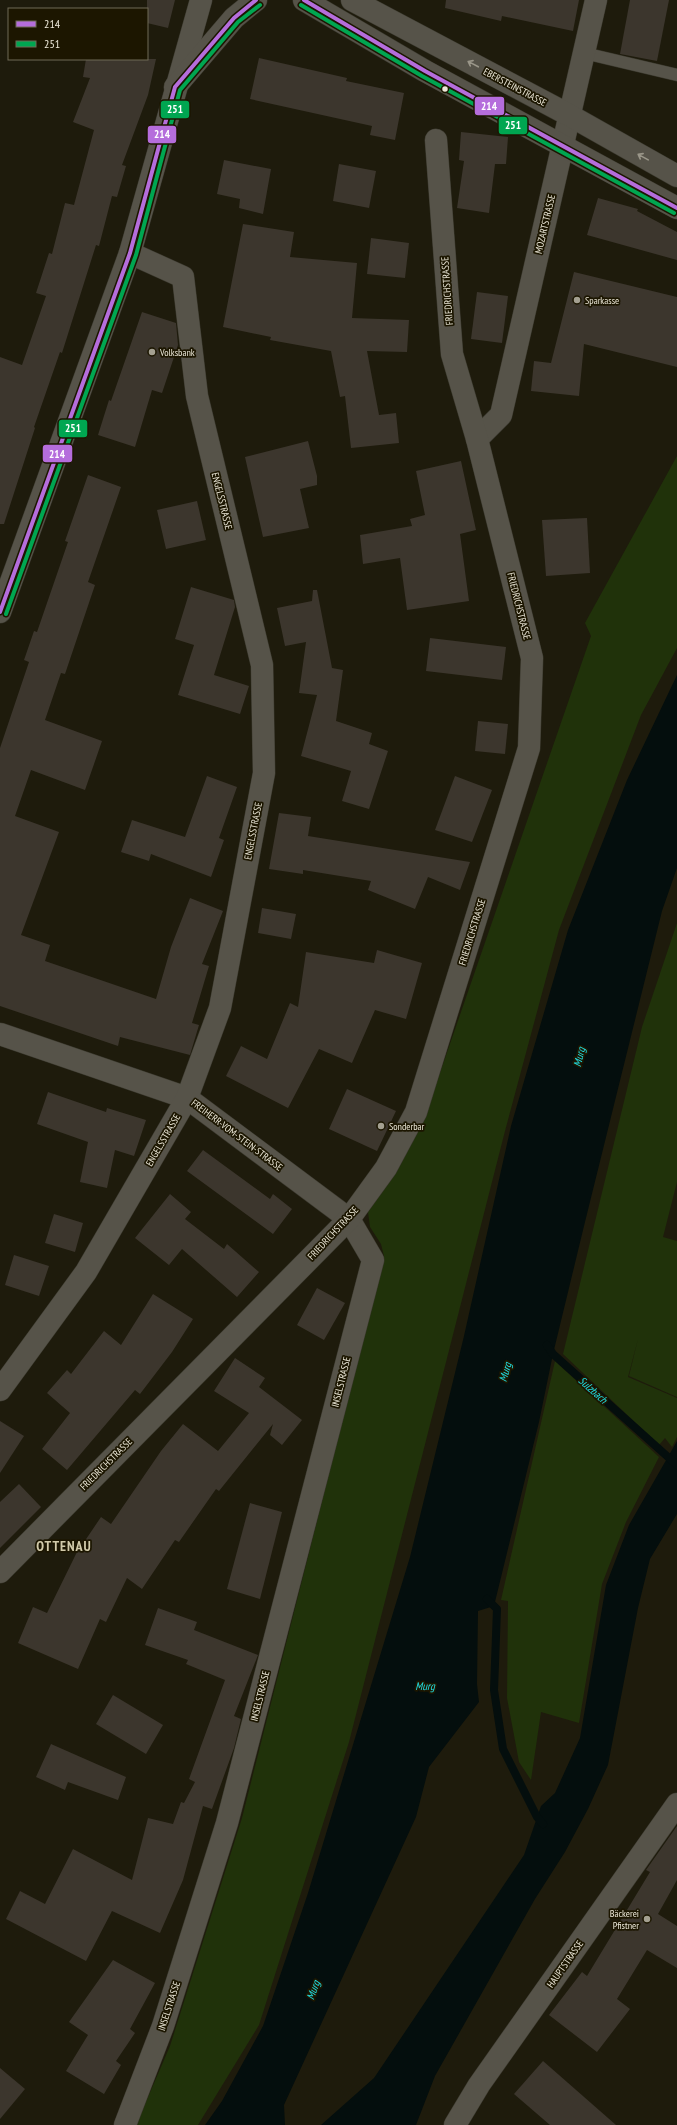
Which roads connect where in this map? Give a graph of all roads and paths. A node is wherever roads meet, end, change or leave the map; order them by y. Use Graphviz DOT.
graph roads {
  1 [pos="201,0"];
  2 [pos="256,0"];
  3 [pos="304,0"];
  4 [pos="352,0"];
  5 [pos="596,0"];
  6 [pos="584,53"];
  7 [pos="677,76"];
  8 [pos="175,87"];
  9 [pos="569,115"];
  10 [pos="436,140"];
  11 [pos="563,146"];
  12 [pos="677,176"];
  13 [pos="677,208"];
  14 [pos="130,253"];
  15 [pos="477,439"];
  16 [pos="6,574"];
  17 [pos="0,612"];
  18 [pos="0,1034"];
  19 [pos="187,1098"];
  20 [pos="349,1219"];
  21 [pos="373,1260"];
  22 [pos="0,1390"];
  23 [pos="0,1572"];
  24 [pos="677,1804"];
  25 [pos="125,2125"];
  26 [pos="455,2125"];
  1 -- 8 [label="street"];
  2 -- 8 [label="street"];
  3 -- 11 [label="street"];
  9 -- 4 [label="street, EBERSTEINSTRASSE, one-way"];
  5 -- 6 [label="street, MOZARTSTRASSE"];
  6 -- 7 [label="lane"];
  6 -- 9 [label="street, MOZARTSTRASSE"];
  8 -- 14 [label="street"];
  9 -- 11 [label="street, MOZARTSTRASSE"];
  12 -- 9 [label="street, EBERSTEINSTRASSE, one-way"];
  10 -- 15 [label="street, FRIEDRICHSTRASSE"];
  11 -- 13 [label="street"];
  11 -- 15 [label="street, MOZARTSTRASSE"];
  14 -- 16 [label="street"];
  14 -- 19 [label="street, ENGELSSTRASSE"];
  15 -- 20 [label="street, FRIEDRICHSTRASSE"];
  16 -- 17 [label="street"];
  18 -- 19 [label="street, FREIHERR-VOM-STEIN-STRASSE"];
  19 -- 20 [label="street, FREIHERR-VOM-STEIN-STRASSE"];
  19 -- 22 [label="street, ENGELSSTRASSE"];
  20 -- 21 [label="street, FREIHERR-VOM-STEIN-STRASSE"];
  20 -- 23 [label="street, FRIEDRICHSTRASSE"];
  21 -- 25 [label="street, INSELSTRASSE"];
  24 -- 26 [label="street, HAUPTSTRASSE"];
}
